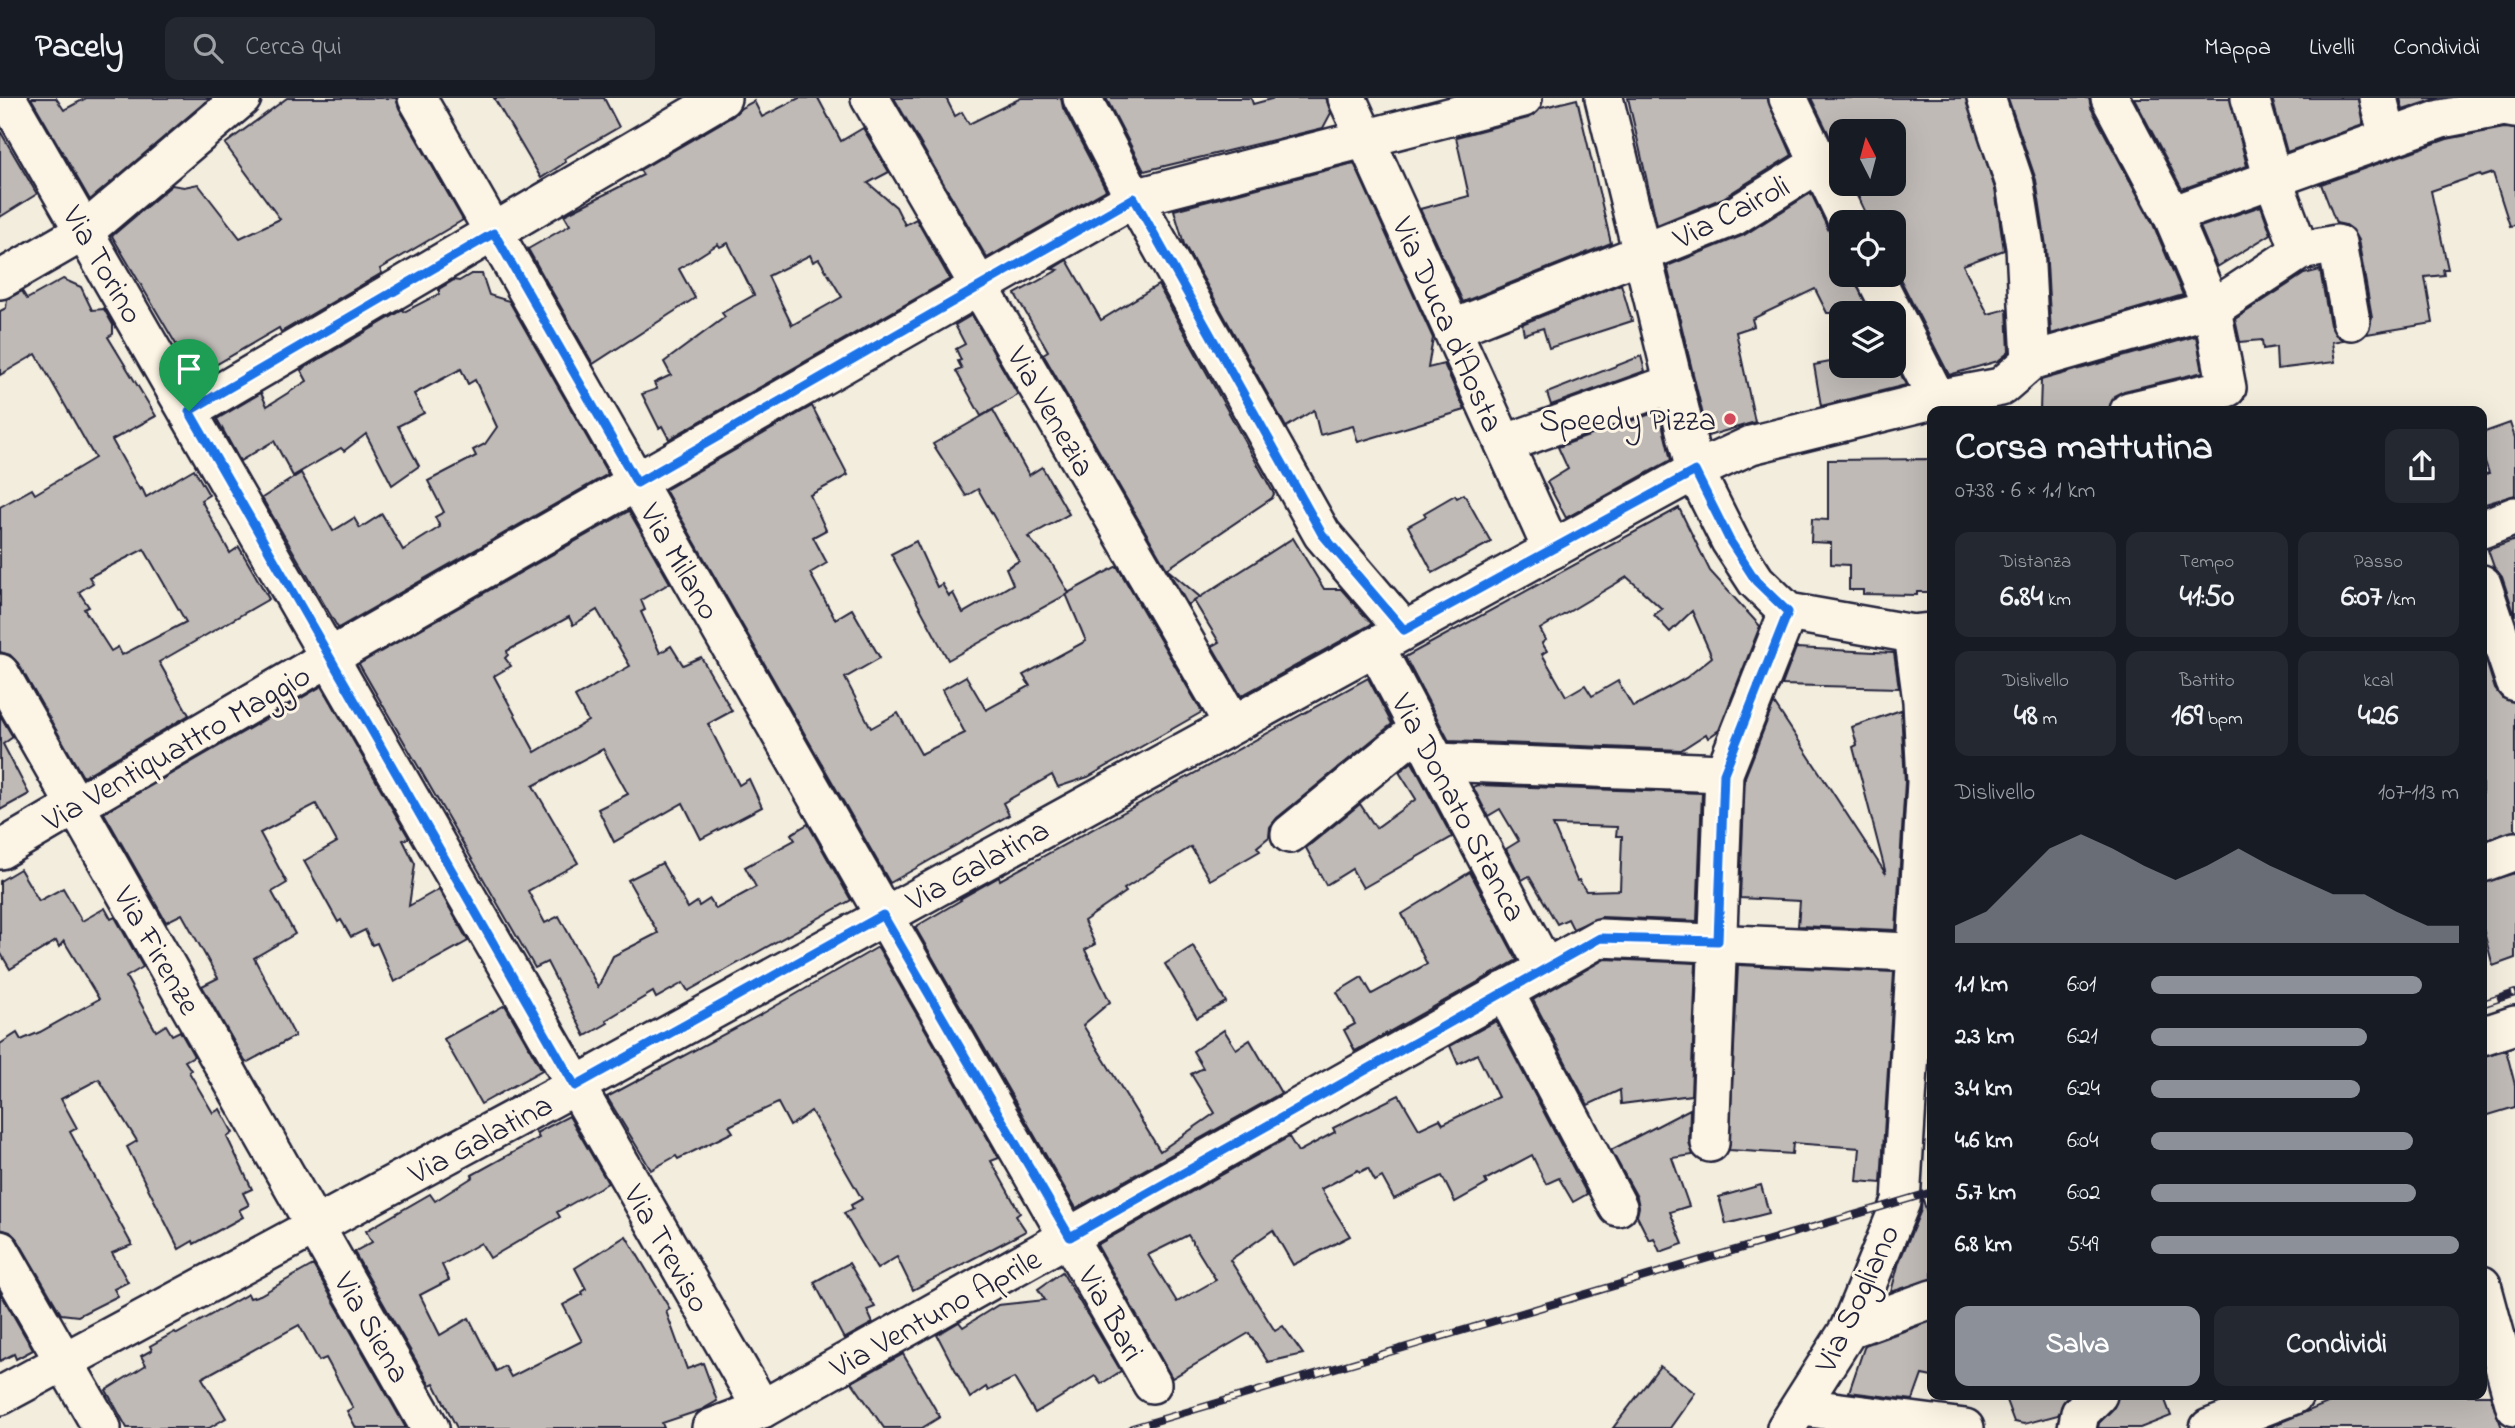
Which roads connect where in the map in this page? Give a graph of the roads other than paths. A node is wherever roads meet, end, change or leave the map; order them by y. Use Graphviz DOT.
graph roads {
  1 [pos="7,98"];
  2 [pos="242,98"];
  3 [pos="417,98"];
  4 [pos="722,98"];
  5 [pos="870,98"];
  6 [pos="1082,98"];
  7 [pos="1347,98"];
  8 [pos="1523,98"];
  9 [pos="1604,98"];
  10 [pos="1788,98"];
  11 [pos="1986,98"];
  12 [pos="2110,98"];
  13 [pos="2250,98"];
  14 [pos="2378,98"];
  15 [pos="2507,105"];
  16 [pos="1365,138"];
  17 [pos="2388,138"];
  18 [pos="1818,164"];
  19 [pos="2273,179"];
  20 [pos="1134,198"];
  21 [pos="1842,210"];
  22 [pos="2172,215"];
  23 [pos="85,231"];
  24 [pos="494,233"];
  25 [pos="2300,251"];
  26 [pos="1642,255"];
  27 [pos="0,280"];
  28 [pos="980,287"];
  29 [pos="1880,287"];
  30 [pos="2212,309"];
  31 [pos="2351,321"];
  32 [pos="1452,329"];
  33 [pos="2031,361"];
  34 [pos="1674,383"];
  35 [pos="1937,399"];
  36 [pos="2005,399"];
  37 [pos="2150,406"];
  38 [pos="189,411"];
  39 [pos="1504,444"];
  40 [pos="1695,471"];
  41 [pos="637,483"];
  42 [pos="2515,516"];
  43 [pos="2487,527"];
  44 [pos="1552,550"];
  45 [pos="2487,599"];
  46 [pos="1788,612"];
  47 [pos="1923,633"];
  48 [pos="1390,638"];
  49 [pos="330,657"];
  50 [pos="0,673"];
  51 [pos="2515,682"];
  52 [pos="1233,724"];
  53 [pos="1419,729"];
  54 [pos="1436,762"];
  55 [pos="1724,773"];
  56 [pos="75,806"];
  57 [pos="1290,834"];
  58 [pos="0,850"];
  59 [pos="2515,851"];
  60 [pos="2487,861"];
  61 [pos="883,915"];
  62 [pos="1718,941"];
  63 [pos="1925,953"];
  64 [pos="1545,968"];
  65 [pos="1504,991"];
  66 [pos="2515,1025"];
  67 [pos="2487,1035"];
  68 [pos="575,1086"];
  69 [pos="1710,1143"];
  70 [pos="1618,1208"];
  71 [pos="316,1227"];
  72 [pos="1070,1237"];
  73 [pos="0,1250"];
  74 [pos="1927,1301"];
  75 [pos="2492,1309"];
  76 [pos="1849,1329"];
  77 [pos="64,1362"];
  78 [pos="1152,1384"];
  79 [pos="0,1396"];
  80 [pos="2093,1400"];
  81 [pos="2281,1400"];
  82 [pos="2515,1407"];
  83 [pos="762,1409"];
  84 [pos="1794,1417"];
  85 [pos="102,1428"];
  86 [pos="430,1428"];
  87 [pos="711,1428"];
  88 [pos="1965,1428"];
  89 [pos="2077,1428"];
  90 [pos="2209,1428"];
  1 -- 23 [label="street, Via Torino"];
  2 -- 23 [label="street"];
  3 -- 24 [label="street, Via Milano"];
  4 -- 24 [label="street"];
  5 -- 28 [label="street, Via Venezia"];
  6 -- 20 [label="street, Via Donato Stanca"];
  7 -- 16 [label="street, Via Duca d'Aosta"];
  8 -- 16 [label="street, Via Ventiquattro Maggio"];
  9 -- 26 [label="street"];
  10 -- 18 [label="street"];
  11 -- 33 [label="street"];
  12 -- 22 [label="street"];
  13 -- 19 [label="street"];
  14 -- 17 [label="street"];
  15 -- 17 [label="street"];
  16 -- 20 [label="street, Via Ventiquattro Maggio"];
  16 -- 32 [label="street, Via Duca d'Aosta"];
  17 -- 19 [label="street"];
  18 -- 21 [label="street"];
  18 -- 26 [label="street, Via Cairoli"];
  19 -- 22 [label="street"];
  19 -- 25 [label="street"];
  20 -- 28 [label="street, Via Ventiquattro Maggio"];
  20 -- 48 [label="street, Via Donato Stanca"];
  22 -- 30 [label="street"];
  23 -- 27 [label="street"];
  23 -- 38 [label="street, Via Torino"];
  24 -- 38 [label="street"];
  24 -- 41 [label="street, Via Milano"];
  25 -- 30 [label="street"];
  25 -- 31 [label="street"];
  26 -- 32 [label="street, Via Cairoli"];
  26 -- 34 [label="street"];
  28 -- 41 [label="street, Via Ventiquattro Maggio"];
  28 -- 52 [label="street, Via Venezia"];
  29 -- 35 [label="street"];
  30 -- 33 [label="street"];
  30 -- 37 [label="street"];
  32 -- 39 [label="street, Via Duca d'Aosta"];
  33 -- 36 [label="street"];
  34 -- 39 [label="street"];
  34 -- 40 [label="street"];
  35 -- 36 [label="street, Via Galatina"];
  35 -- 40 [label="street, Via Galatina"];
  38 -- 49 [label="street, Via Torino"];
  39 -- 44 [label="street, Via Duca d'Aosta"];
  40 -- 44 [label="street, Via Galatina"];
  40 -- 46 [label="street"];
  41 -- 49 [label="street, Via Ventiquattro Maggio"];
  41 -- 61 [label="street, Via Milano"];
  42 -- 43 [label="street"];
  44 -- 48 [label="street, Via Galatina"];
  45 -- 51 [label="street"];
  46 -- 47 [label="street"];
  46 -- 55 [label="street"];
  47 -- 63 [label="street, Via Sogliano"];
  48 -- 52 [label="street, Via Galatina"];
  48 -- 53 [label="street, Via Donato Stanca"];
  49 -- 56 [label="street, Via Ventiquattro Maggio"];
  49 -- 68 [label="street, Via Torino"];
  50 -- 56 [label="street, Via Firenze"];
  52 -- 61 [label="street, Via Galatina"];
  53 -- 54 [label="street, Via Donato Stanca"];
  53 -- 57 [label="street"];
  54 -- 55 [label="street"];
  54 -- 64 [label="street, Via Donato Stanca"];
  55 -- 62 [label="street"];
  56 -- 58 [label="street, Via Ventiquattro Maggio"];
  56 -- 71 [label="street, Via Firenze"];
  59 -- 60 [label="street"];
  61 -- 68 [label="street, Via Galatina"];
  61 -- 72 [label="street, Via Bari"];
  62 -- 63 [label="street, Via Ventuno Aprile"];
  62 -- 64 [label="street, Via Ventuno Aprile"];
  62 -- 69 [label="street"];
  63 -- 76 [label="street, Via Sogliano"];
  64 -- 65 [label="street, Via Ventuno Aprile"];
  65 -- 70 [label="street"];
  65 -- 72 [label="street, Via Ventuno Aprile"];
  66 -- 67 [label="street"];
  68 -- 71 [label="street, Via Galatina"];
  68 -- 83 [label="street, Via Treviso"];
  71 -- 77 [label="street, Via Galatina"];
  71 -- 86 [label="street, Via Siena"];
  72 -- 78 [label="street, Via Bari"];
  72 -- 83 [label="street, Via Ventuno Aprile"];
  73 -- 77 [label="street"];
  74 -- 76 [label="street"];
  75 -- 82 [label="street"];
  76 -- 84 [label="street, Via Sogliano"];
  77 -- 79 [label="street, Via Galatina"];
  77 -- 85 [label="street"];
  80 -- 89 [label="street"];
  81 -- 90 [label="street"];
  83 -- 87 [label="street, Via Ventuno Aprile"];
  84 -- 88 [label="street"];
}
